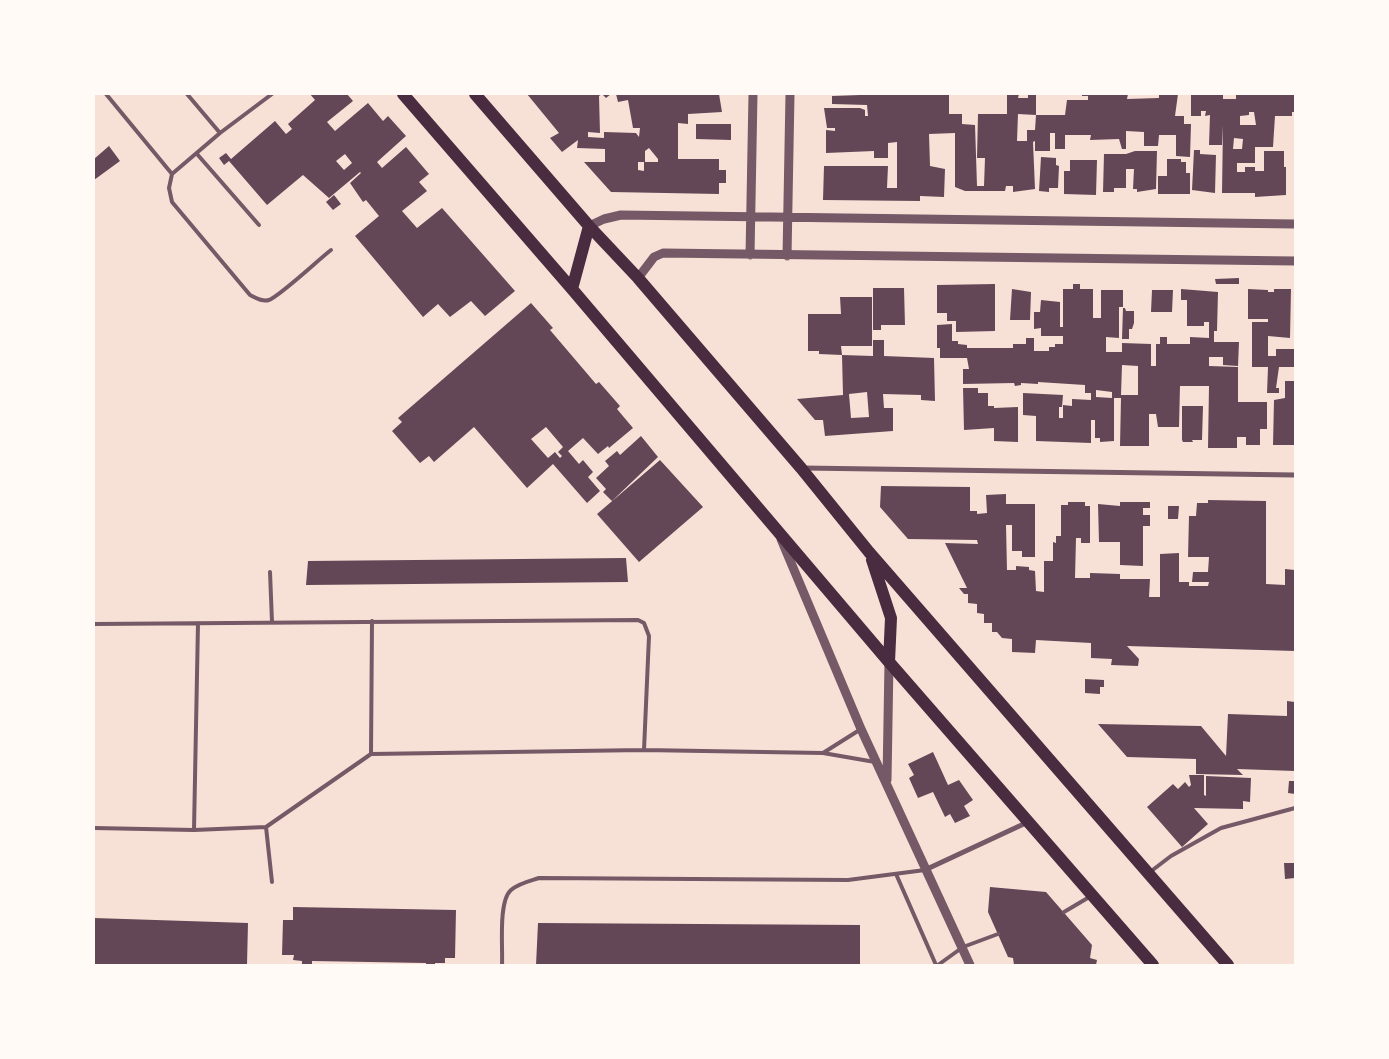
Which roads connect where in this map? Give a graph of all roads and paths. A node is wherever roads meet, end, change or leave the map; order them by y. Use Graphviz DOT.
graph roads {
  1 [pos="106,94"];
  2 [pos="187,94"];
  3 [pos="272,94"];
  4 [pos="403,94"];
  5 [pos="474,94"];
  6 [pos="753,94"];
  7 [pos="790,94"];
  8 [pos="220,133"];
  9 [pos="197,154"];
  10 [pos="172,174"];
  11 [pos="751,218"];
  12 [pos="788,218"];
  13 [pos="1295,224"];
  14 [pos="259,225"];
  15 [pos="589,226"];
  16 [pos="331,250"];
  17 [pos="750,255"];
  18 [pos="787,256"];
  19 [pos="1295,261"];
  20 [pos="638,278"];
  21 [pos="572,289"];
  22 [pos="801,468"];
  23 [pos="1295,475"];
  24 [pos="774,526"];
  25 [pos="869,552"];
  26 [pos="270,572"];
  27 [pos="372,621"];
  28 [pos="272,622"];
  29 [pos="198,623"];
  30 [pos="94,624"];
  31 [pos="889,662"];
  32 [pos="861,729"];
  33 [pos="644,750"];
  34 [pos="823,753"];
  35 [pos="371,754"];
  36 [pos="877,763"];
  37 [pos="886,783"];
  38 [pos="1295,808"];
  39 [pos="1029,822"];
  40 [pos="266,827"];
  41 [pos="94,828"];
  42 [pos="194,830"];
  43 [pos="927,869"];
  44 [pos="896,874"];
  45 [pos="1148,874"];
  46 [pos="272,882"];
  47 [pos="1092,895"];
  48 [pos="1064,912"];
  49 [pos="998,934"];
  50 [pos="963,947"];
  51 [pos="502,965"];
  52 [pos="937,965"];
  53 [pos="970,965"];
  54 [pos="1153,965"];
  55 [pos="1228,965"];
  1 -- 10 [label="lane"];
  2 -- 8 [label="lane"];
  3 -- 8 [label="lane"];
  4 -- 21 [label="main road"];
  5 -- 15 [label="main road"];
  6 -- 11 [label="street"];
  7 -- 12 [label="street"];
  8 -- 9 [label="lane"];
  9 -- 10 [label="lane"];
  9 -- 14 [label="lane"];
  10 -- 16 [label="lane"];
  11 -- 12 [label="street"];
  11 -- 15 [label="street"];
  11 -- 17 [label="street"];
  12 -- 13 [label="street"];
  12 -- 18 [label="street"];
  15 -- 20 [label="main road"];
  15 -- 21 [label="main road"];
  17 -- 18 [label="street"];
  17 -- 20 [label="street"];
  18 -- 19 [label="street"];
  20 -- 22 [label="main road"];
  21 -- 24 [label="main road"];
  22 -- 23 [label="street"];
  22 -- 25 [label="main road"];
  24 -- 31 [label="main road"];
  24 -- 32 [label="street"];
  25 -- 31 [label="main road"];
  25 -- 45 [label="main road"];
  26 -- 28 [label="lane"];
  27 -- 28 [label="lane"];
  27 -- 33 [label="lane"];
  27 -- 35 [label="lane"];
  28 -- 29 [label="lane"];
  29 -- 30 [label="lane"];
  29 -- 42 [label="lane"];
  31 -- 37 [label="street"];
  31 -- 39 [label="main road"];
  32 -- 34 [label="lane"];
  32 -- 36 [label="street"];
  33 -- 34 [label="lane"];
  33 -- 35 [label="lane"];
  34 -- 36 [label="lane"];
  35 -- 40 [label="lane"];
  36 -- 37 [label="street"];
  37 -- 43 [label="street"];
  38 -- 45 [label="lane"];
  39 -- 43 [label="street"];
  39 -- 47 [label="main road"];
  40 -- 42 [label="lane"];
  40 -- 46 [label="lane"];
  41 -- 42 [label="lane"];
  43 -- 44 [label="lane"];
  43 -- 50 [label="street"];
  44 -- 51 [label="lane"];
  44 -- 52 [label="lane"];
  45 -- 55 [label="main road"];
  47 -- 48 [label="lane"];
  47 -- 54 [label="main road"];
  49 -- 50 [label="lane"];
  50 -- 52 [label="lane"];
  50 -- 53 [label="street"];
}
